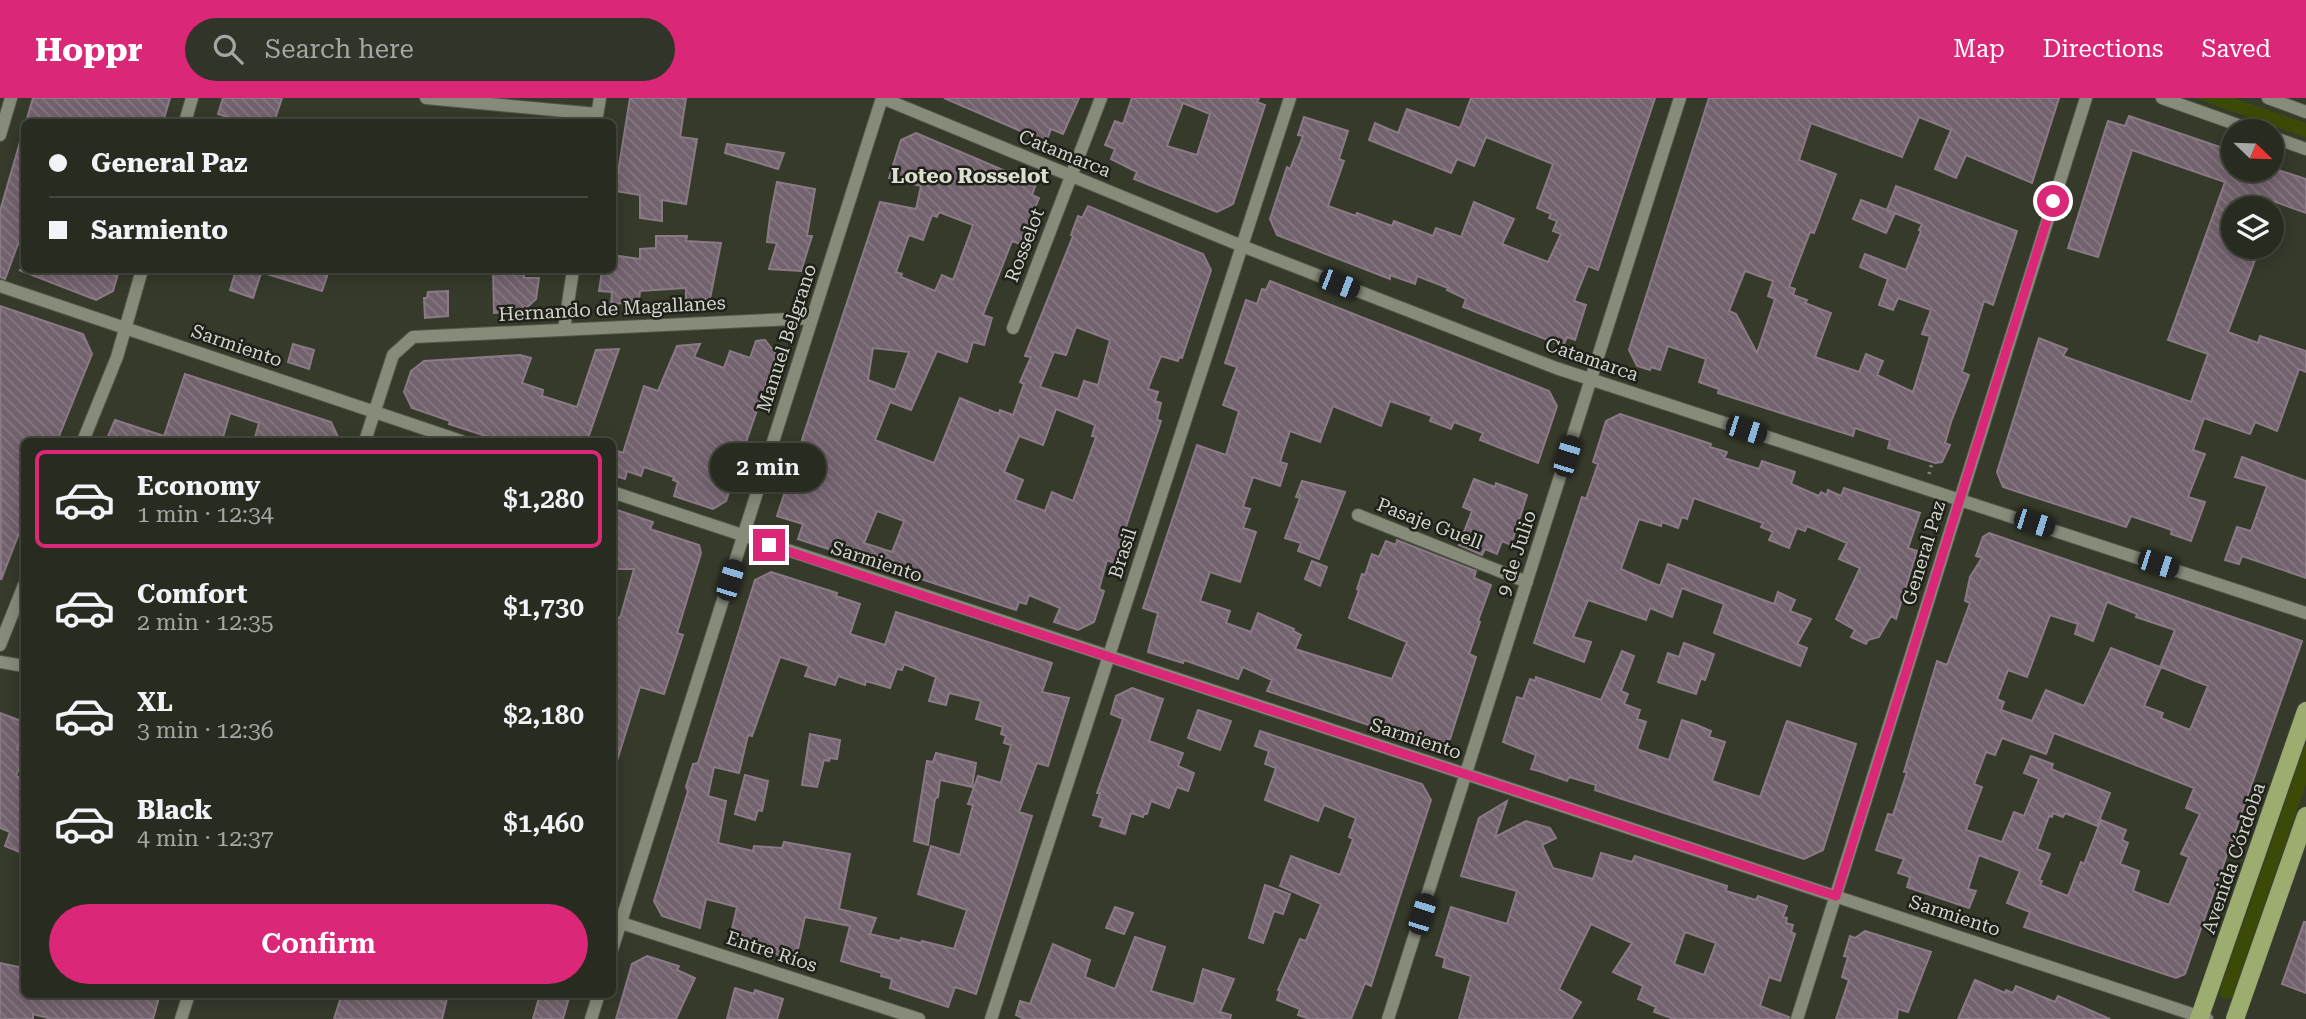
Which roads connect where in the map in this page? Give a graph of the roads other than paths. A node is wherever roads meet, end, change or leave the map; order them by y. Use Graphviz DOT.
graph roads {
  1 [pos="11,98"];
  2 [pos="192,98"];
  3 [pos="426,98"];
  4 [pos="600,98"];
  5 [pos="882,98"];
  6 [pos="1101,98"];
  7 [pos="1290,98"];
  8 [pos="1680,98"];
  9 [pos="2086,98"];
  10 [pos="2162,98"];
  11 [pos="2268,98"];
  12 [pos="2306,112"];
  13 [pos="597,118"];
  14 [pos="186,119"];
  15 [pos="2221,119"];
  16 [pos="0,135"];
  17 [pos="2284,141"];
  18 [pos="2306,149"];
  19 [pos="1071,176"];
  20 [pos="1242,246"];
  21 [pos="141,273"];
  22 [pos="573,273"];
  23 [pos="0,286"];
  24 [pos="813,318"];
  25 [pos="125,327"];
  26 [pos="1013,328"];
  27 [pos="564,330"];
  28 [pos="1591,380"];
  29 [pos="374,412"];
  30 [pos="84,438"];
  31 [pos="366,438"];
  32 [pos="452,438"];
  33 [pos="616,493"];
  34 [pos="1960,499"];
  35 [pos="1358,515"];
  36 [pos="743,537"];
  37 [pos="1527,582"];
  38 [pos="21,592"];
  39 [pos="2306,613"];
  40 [pos="0,645"];
  41 [pos="1108,657"];
  42 [pos="0,662"];
  43 [pos="21,666"];
  44 [pos="2306,711"];
  45 [pos="1466,774"];
  46 [pos="2306,816"];
  47 [pos="1836,896"];
  48 [pos="617,921"];
  49 [pos="188,998"];
  50 [pos="598,998"];
  51 [pos="2202,1018"];
  52 [pos="181,1019"];
  53 [pos="591,1019"];
  54 [pos="919,1019"];
  55 [pos="990,1019"];
  56 [pos="1388,1019"];
  57 [pos="1797,1019"];
  58 [pos="2235,1019"];
  1 -- 16 [label="street"];
  2 -- 14 [label="street"];
  3 -- 13 [label="street"];
  4 -- 13 [label="street"];
  5 -- 19 [label="street, Catamarca"];
  5 -- 24 [label="street, Manuel Belgrano"];
  6 -- 19 [label="street, Rosselot"];
  7 -- 20 [label="street, Brasil"];
  8 -- 28 [label="street, 9 de Julio"];
  9 -- 34 [label="street, General Paz"];
  10 -- 15 [label="street"];
  11 -- 12 [label="street"];
  17 -- 18 [label="street"];
  19 -- 20 [label="street, Catamarca"];
  19 -- 26 [label="street, Rosselot"];
  20 -- 28 [label="street, Catamarca"];
  20 -- 41 [label="street, Brasil"];
  21 -- 25 [label="street"];
  22 -- 27 [label="street"];
  23 -- 25 [label="street, Sarmiento"];
  24 -- 27 [label="street, Hernando de Magallanes"];
  24 -- 36 [label="street, Manuel Belgrano"];
  25 -- 29 [label="street, Sarmiento"];
  25 -- 30 [label="street"];
  27 -- 29 [label="street, Hernando de Magallanes"];
  28 -- 34 [label="street, Catamarca"];
  28 -- 37 [label="street, 9 de Julio"];
  29 -- 31 [label="street"];
  29 -- 32 [label="street, Sarmiento"];
  33 -- 36 [label="street, Sarmiento"];
  34 -- 39 [label="street, Catamarca"];
  34 -- 47 [label="street, General Paz"];
  35 -- 37 [label="street, Pasaje Guell"];
  36 -- 41 [label="street, Sarmiento"];
  36 -- 48 [label="street, Manuel Belgrano"];
  37 -- 45 [label="street, 9 de Julio"];
  38 -- 40 [label="street"];
  41 -- 45 [label="street, Sarmiento"];
  41 -- 55 [label="street, Brasil"];
  42 -- 43 [label="street"];
  44 -- 51 [label="main road, Avenida Córdoba"];
  45 -- 47 [label="street, Sarmiento"];
  45 -- 56 [label="street, 9 de Julio"];
  46 -- 58 [label="main road"];
  47 -- 51 [label="street, Sarmiento"];
  47 -- 57 [label="street, General Paz"];
  48 -- 54 [label="street, Entre Ríos"];
  49 -- 52 [label="street"];
  50 -- 53 [label="street"];
}
